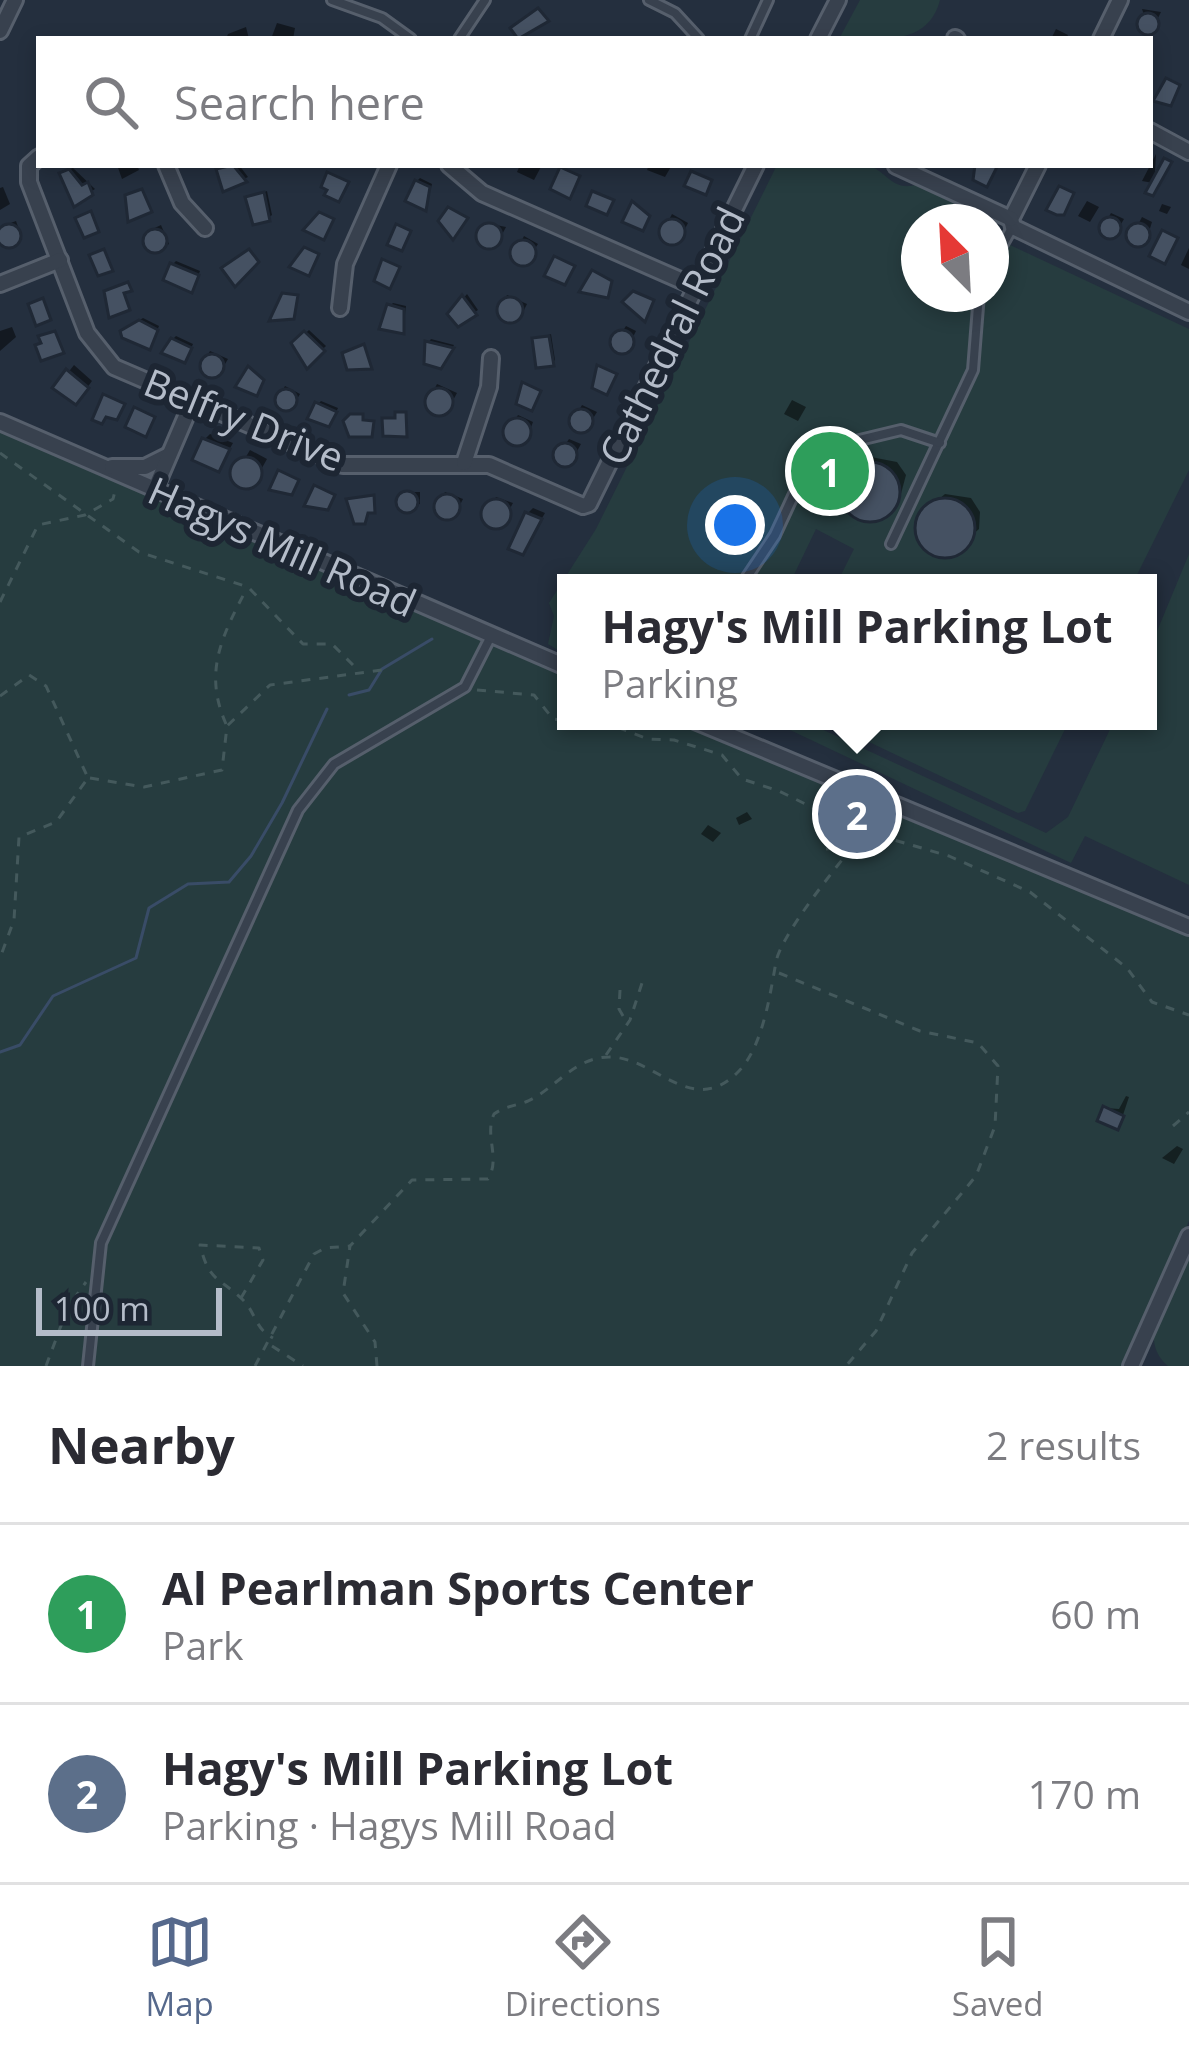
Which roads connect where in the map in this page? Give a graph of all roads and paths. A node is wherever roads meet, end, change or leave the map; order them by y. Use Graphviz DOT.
graph roads {
  1 [pos="15,0"];
  2 [pos="332,0"];
  3 [pos="378,0"];
  4 [pos="485,0"];
  5 [pos="649,0"];
  6 [pos="768,0"];
  7 [pos="838,0"];
  8 [pos="1120,0"];
  9 [pos="382,18"];
  10 [pos="0,31"];
  11 [pos="407,36"];
  12 [pos="461,36"];
  13 [pos="696,36"];
  14 [pos="751,36"];
  15 [pos="820,36"];
  16 [pos="1102,36"];
  17 [pos="1153,133"];
  18 [pos="1189,152"];
  19 [pos="34,162"];
  20 [pos="167,168"];
  21 [pos="388,168"];
  22 [pos="453,168"];
  23 [pos="752,168"];
  24 [pos="900,168"];
  25 [pos="1037,168"];
  26 [pos="1011,223"];
  27 [pos="1009,227"];
  28 [pos="205,229"];
  29 [pos="60,260"];
  30 [pos="0,284"];
  31 [pos="696,287"];
  32 [pos="340,308"];
  33 [pos="978,312"];
  34 [pos="1189,312"];
  35 [pos="490,358"];
  36 [pos="193,400"];
  37 [pos="0,422"];
  38 [pos="940,443"];
  39 [pos="0,453"];
  40 [pos="169,454"];
  41 [pos="464,463"];
  42 [pos="103,467"];
  43 [pos="120,476"];
  44 [pos="154,491"];
  45 [pos="587,505"];
  46 [pos="85,514"];
  47 [pos="891,544"];
  48 [pos="748,574"];
  49 [pos="248,587"];
  50 [pos="0,602"];
  51 [pos="490,636"];
  52 [pos="557,663"];
  53 [pos="382,670"];
  54 [pos="359,671"];
  55 [pos="458,693"];
  56 [pos="0,696"];
  57 [pos="557,720"];
  58 [pos="227,726"];
  59 [pos="624,730"];
  60 [pos="730,730"];
  61 [pos="88,778"];
  62 [pos="873,795"];
  63 [pos="866,818"];
  64 [pos="863,832"];
  65 [pos="853,846"];
  66 [pos="826,849"];
  67 [pos="1189,927"];
  68 [pos="0,958"];
  69 [pos="778,972"];
  70 [pos="643,980"];
  71 [pos="620,989"];
  72 [pos="1189,1015"];
  73 [pos="627,1022"];
  74 [pos="605,1057"];
  75 [pos="1189,1112"];
  76 [pos="1173,1126"];
  77 [pos="1189,1236"];
  78 [pos="350,1246"];
  79 [pos="94,1271"];
  80 [pos="242,1298"];
  81 [pos="273,1338"];
  82 [pos="270,1345"];
  83 [pos="1132,1363"];
  84 [pos="46,1366"];
  85 [pos="88,1366"];
  86 [pos="256,1366"];
  87 [pos="302,1366"];
  88 [pos="377,1366"];
  89 [pos="846,1366"];
  90 [pos="1150,1366"];
  1 -- 10 [label="street"];
  2 -- 9 [label="lane"];
  3 -- 9 [label="lane"];
  4 -- 12 [label="lane"];
  5 -- 13 [label="lane"];
  6 -- 14 [label="lane"];
  7 -- 15 [label="street"];
  8 -- 16 [label="street"];
  9 -- 11 [label="lane"];
  17 -- 18 [label="street"];
  19 -- 29 [label="street, Belfry Drive"];
  20 -- 28 [label="street"];
  21 -- 32 [label="street"];
  22 -- 31 [label="street"];
  23 -- 31 [label="street, Cathedral Road"];
  24 -- 26 [label="street"];
  25 -- 26 [label="street"];
  26 -- 27 [label="lane"];
  26 -- 34 [label="street"];
  29 -- 30 [label="street"];
  29 -- 36 [label="street, Belfry Drive"];
  31 -- 45 [label="street, Cathedral Road"];
  33 -- 38 [label="lane"];
  35 -- 41 [label="street"];
  36 -- 40 [label="street"];
  36 -- 41 [label="street, Belfry Drive"];
  37 -- 42 [label="street, Hagys Mill Road"];
  38 -- 47 [label="lane"];
  38 -- 48 [label="lane"];
  39 -- 46 [label="path"];
  40 -- 42 [label="street"];
  40 -- 44 [label="street"];
  41 -- 45 [label="street, Belfry Drive"];
  42 -- 43 [label="street, Hagys Mill Road"];
  43 -- 44 [label="street, Hagys Mill Road"];
  43 -- 46 [label="path"];
  44 -- 51 [label="street, Hagys Mill Road"];
  46 -- 49 [label="path"];
  46 -- 50 [label="path"];
  49 -- 54 [label="path"];
  49 -- 58 [label="path"];
  51 -- 52 [label="street, Hagys Mill Road"];
  51 -- 55 [label="lane"];
  53 -- 54 [label="path"];
  54 -- 58 [label="path"];
  55 -- 57 [label="path"];
  55 -- 79 [label="lane"];
  56 -- 61 [label="path"];
  58 -- 61 [label="path"];
  59 -- 64 [label="path"];
  60 -- 62 [label="street"];
  61 -- 68 [label="path"];
  62 -- 63 [label="lane"];
  62 -- 67 [label="street"];
  63 -- 64 [label="path"];
  64 -- 65 [label="path"];
  64 -- 72 [label="path"];
  65 -- 66 [label="path"];
  65 -- 69 [label="path"];
  69 -- 74 [label="path"];
  69 -- 89 [label="path"];
  70 -- 73 [label="path"];
  71 -- 73 [label="path"];
  73 -- 74 [label="path"];
  74 -- 78 [label="path"];
  75 -- 76 [label="path"];
  77 -- 83 [label="street"];
  78 -- 81 [label="path"];
  78 -- 88 [label="path"];
  79 -- 84 [label="path"];
  79 -- 85 [label="lane"];
  80 -- 80 [label="path"];
  80 -- 81 [label="path"];
  81 -- 82 [label="path"];
  82 -- 86 [label="path"];
  82 -- 87 [label="path"];
  83 -- 90 [label="street"];
}
